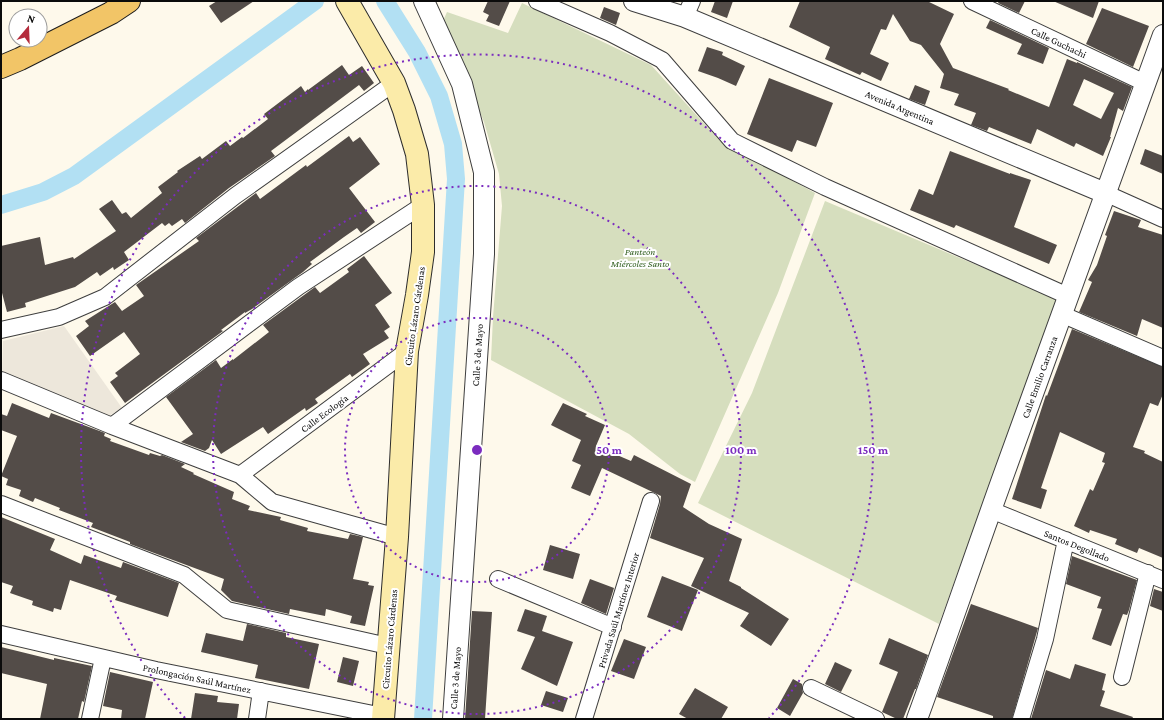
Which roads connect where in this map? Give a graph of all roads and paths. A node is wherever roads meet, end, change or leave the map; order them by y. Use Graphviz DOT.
graph roads {
  1 [pos="129,1"];
  2 [pos="347,1"];
  3 [pos="424,1"];
  4 [pos="537,1"];
  5 [pos="634,1"];
  6 [pos="972,1"];
  7 [pos="688,9"];
  8 [pos="1163,35"];
  9 [pos="1,66"];
  10 [pos="394,83"];
  11 [pos="1145,83"];
  12 [pos="1104,194"];
  13 [pos="423,205"];
  14 [pos="1163,219"];
  15 [pos="1065,305"];
  16 [pos="1,330"];
  17 [pos="407,351"];
  18 [pos="1163,357"];
  19 [pos="1,380"];
  20 [pos="112,426"];
  21 [pos="240,475"];
  22 [pos="651,501"];
  23 [pos="1,504"];
  24 [pos="991,510"];
  25 [pos="397,536"];
  26 [pos="1066,540"];
  27 [pos="1148,573"];
  28 [pos="498,579"];
  29 [pos="1163,580"];
  30 [pos="613,627"];
  31 [pos="1,634"];
  32 [pos="388,646"];
  33 [pos="103,658"];
  34 [pos="1122,677"];
  35 [pos="811,688"];
  36 [pos="261,691"];
  37 [pos="386,718"];
  38 [pos="90,719"];
  39 [pos="257,719"];
  40 [pos="453,719"];
  41 [pos="584,719"];
  42 [pos="876,719"];
  43 [pos="917,719"];
  44 [pos="1021,719"];
  1 -- 9 [label="main road"];
  2 -- 10 [label="main road, Circuito Lázaro Cárdenas"];
  3 -- 40 [label="street, Calle 3 de Mayo"];
  4 -- 15 [label="street"];
  5 -- 7 [label="street, Avenida Argentina"];
  6 -- 11 [label="street, Calle Guchachi"];
  7 -- 12 [label="street, Avenida Argentina"];
  8 -- 11 [label="street, Calle Emilio Carranza"];
  10 -- 13 [label="main road, Circuito Lázaro Cárdenas"];
  10 -- 16 [label="street"];
  11 -- 12 [label="street, Calle Emilio Carranza"];
  12 -- 14 [label="street, Avenida Argentina"];
  12 -- 15 [label="street, Calle Emilio Carranza"];
  13 -- 17 [label="main road, Circuito Lázaro Cárdenas"];
  13 -- 20 [label="street"];
  15 -- 18 [label="street"];
  15 -- 24 [label="street, Calle Emilio Carranza"];
  17 -- 21 [label="street, Calle Ecología"];
  17 -- 25 [label="main road, Circuito Lázaro Cárdenas"];
  19 -- 20 [label="street"];
  20 -- 21 [label="street"];
  21 -- 25 [label="street"];
  22 -- 30 [label="street, Privada Saúl Martínez Interior"];
  23 -- 32 [label="street"];
  24 -- 26 [label="street, Santos Degollado"];
  24 -- 43 [label="street, Calle Emilio Carranza"];
  25 -- 32 [label="main road, Circuito Lázaro Cárdenas"];
  26 -- 27 [label="street, Santos Degollado"];
  26 -- 44 [label="street"];
  27 -- 29 [label="street, Santos Degollado"];
  27 -- 34 [label="street"];
  28 -- 30 [label="street"];
  30 -- 41 [label="street, Privada Saúl Martínez Interior"];
  31 -- 33 [label="street, Prolongación Saúl Martínez"];
  32 -- 37 [label="main road, Circuito Lázaro Cárdenas"];
  33 -- 36 [label="street, Prolongación Saúl Martínez"];
  33 -- 38 [label="street"];
  35 -- 42 [label="street"];
  36 -- 37 [label="street, Prolongación Saúl Martínez"];
  36 -- 39 [label="street"];
}
